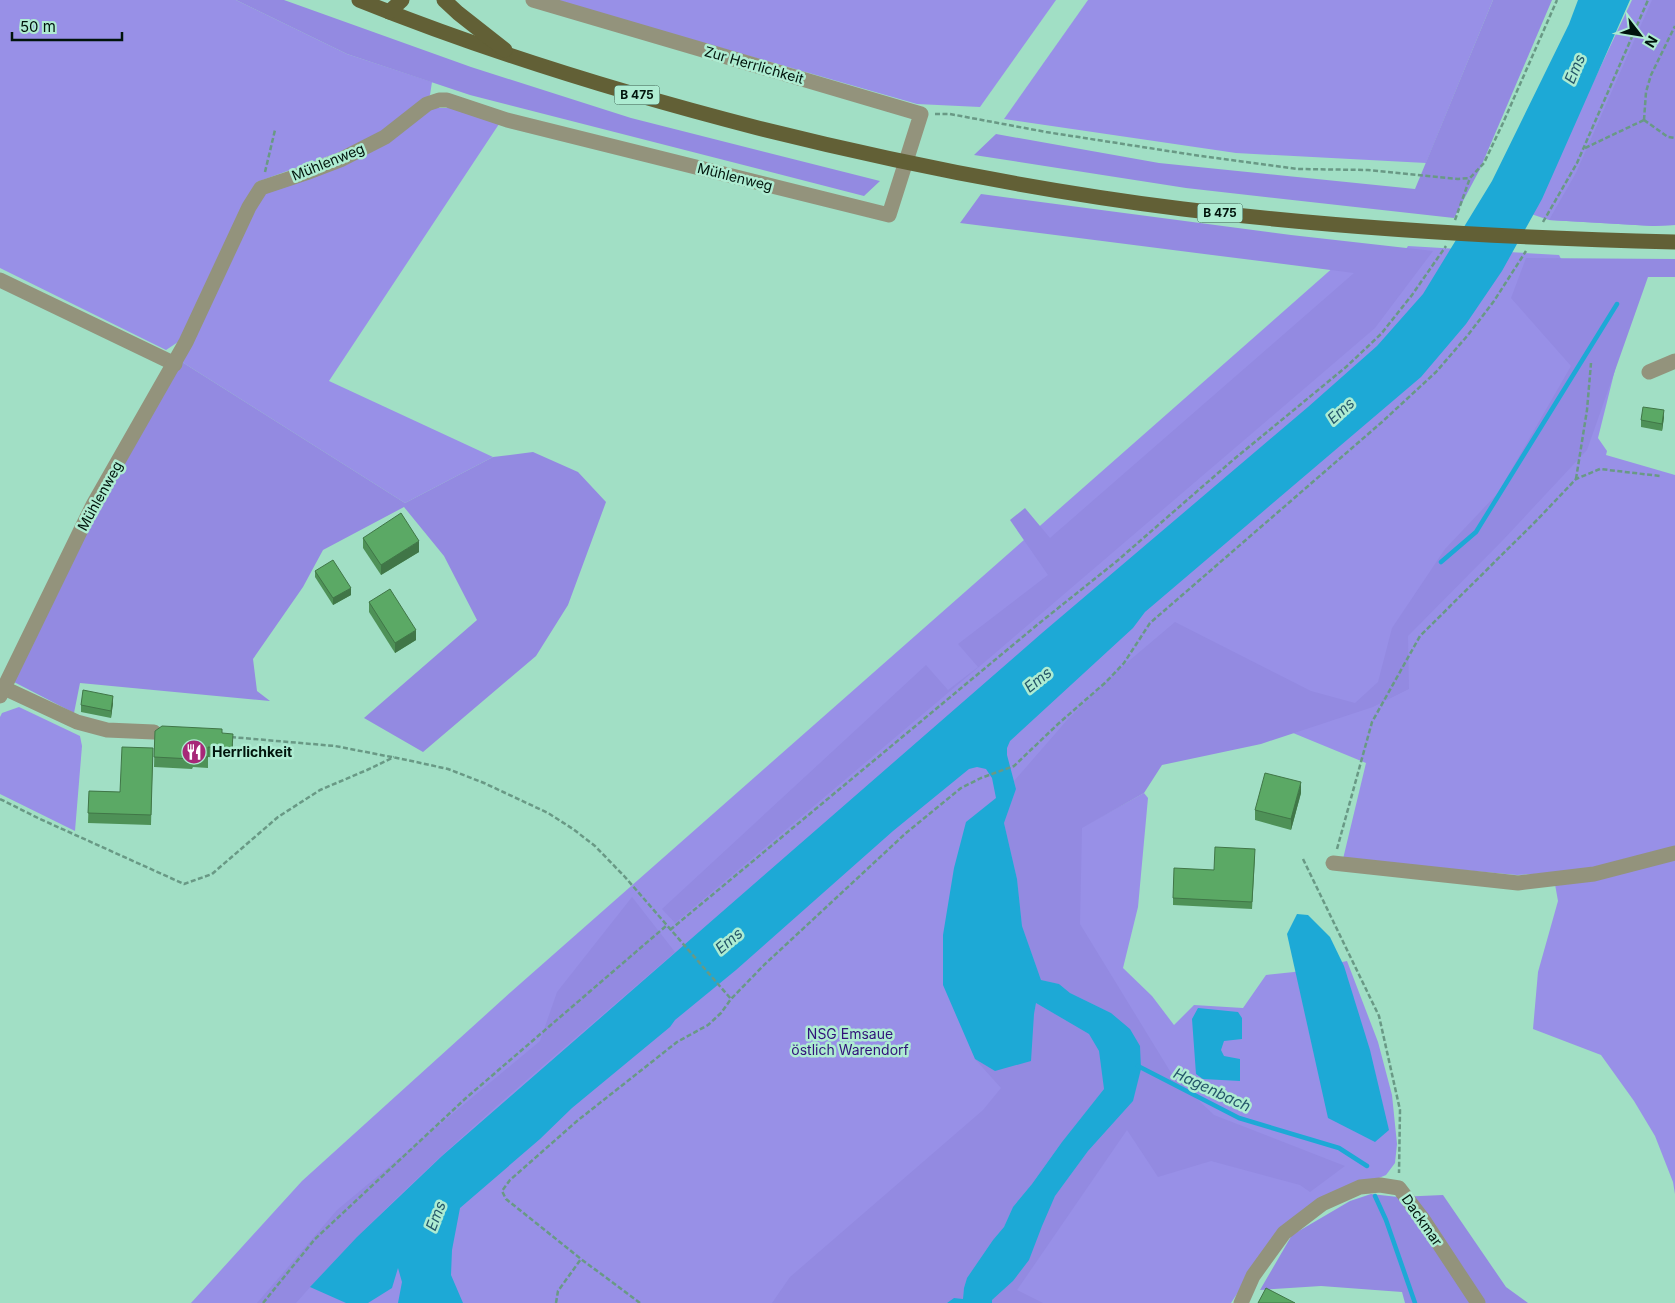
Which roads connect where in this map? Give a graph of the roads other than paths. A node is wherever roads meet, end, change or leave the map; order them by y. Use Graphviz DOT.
graph roads {
  1 [pos="358,0"];
  2 [pos="402,0"];
  3 [pos="444,0"];
  4 [pos="533,0"];
  5 [pos="389,6"];
  6 [pos="514,57"];
  7 [pos="904,167"];
  8 [pos="1675,242"];
  9 [pos="0,280"];
  10 [pos="1675,361"];
  11 [pos="174,364"];
  12 [pos="1648,372"];
  13 [pos="2,692"];
  14 [pos="154,732"];
  15 [pos="1675,853"];
  16 [pos="1333,863"];
  17 [pos="1241,1303"];
  18 [pos="1478,1303"];
  1 -- 5 [label="main road, B 475"];
  2 -- 5 [label="main road"];
  3 -- 6 [label="main road"];
  4 -- 7 [label="street, Zur Herrlichkeit"];
  5 -- 6 [label="main road, B 475"];
  6 -- 8 [label="main road, B 475"];
  7 -- 11 [label="street, Mühlenweg"];
  9 -- 11 [label="street"];
  10 -- 12 [label="street"];
  11 -- 13 [label="street, Mühlenweg"];
  13 -- 14 [label="street"];
  15 -- 16 [label="street"];
  17 -- 18 [label="street, Dackmar"];
}
